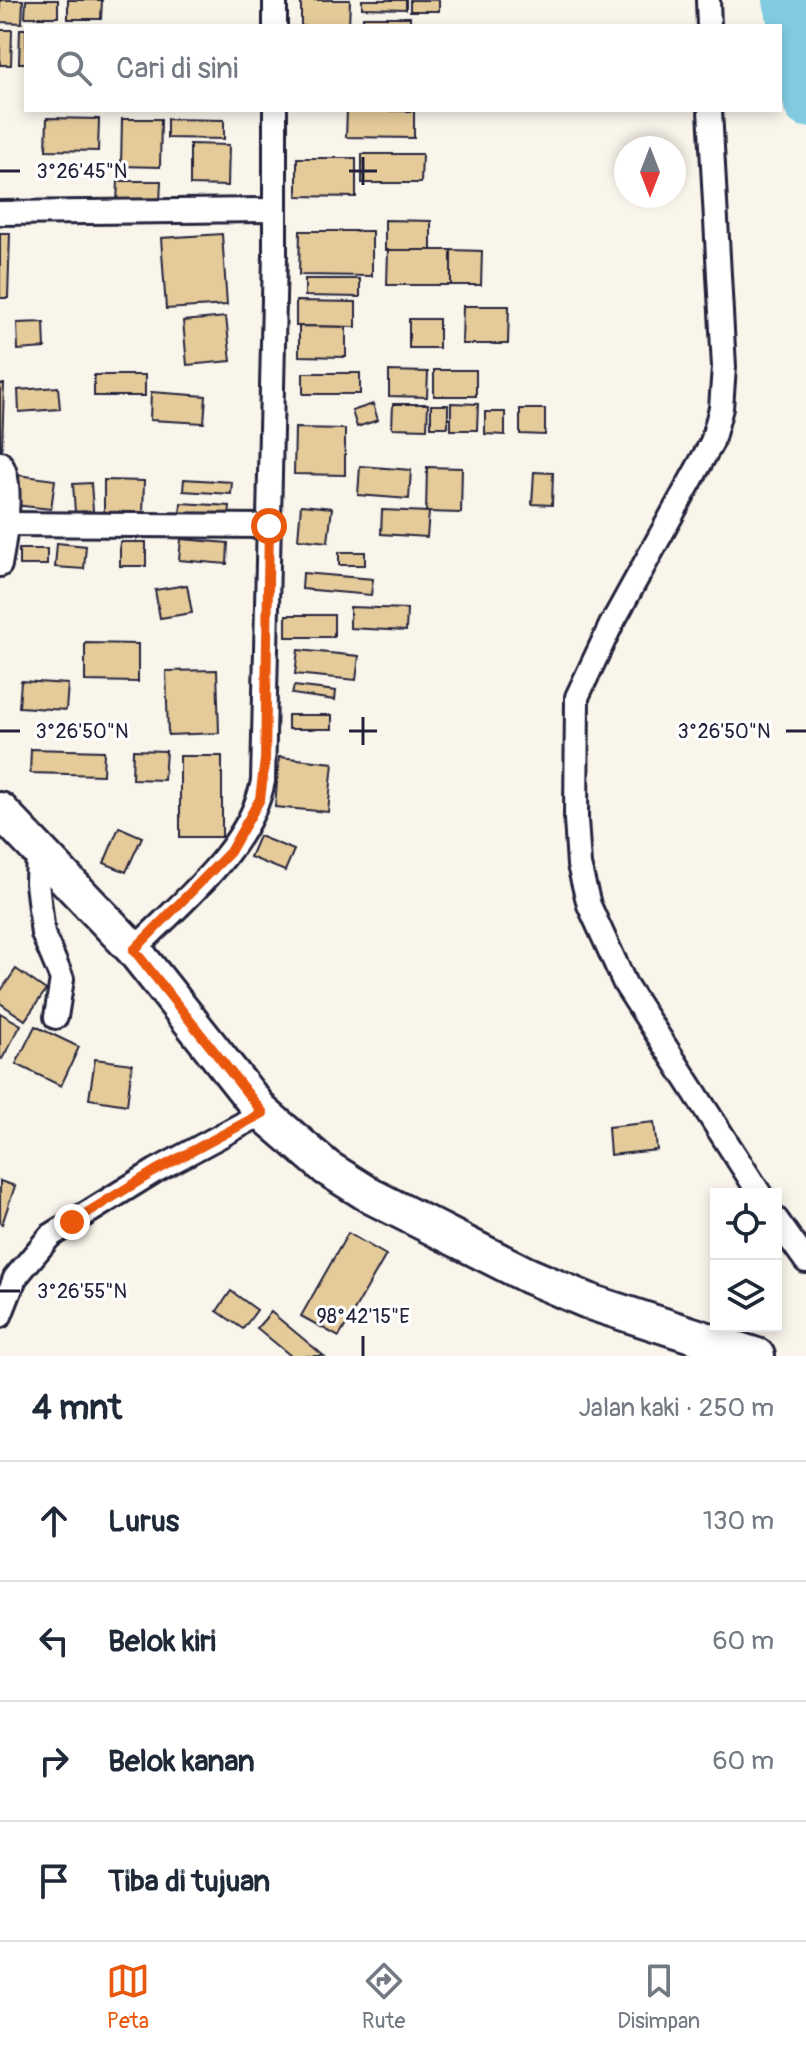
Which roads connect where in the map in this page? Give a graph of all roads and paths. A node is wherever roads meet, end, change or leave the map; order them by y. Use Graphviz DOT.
graph roads {
  1 [pos="275,0"];
  2 [pos="708,0"];
  3 [pos="275,24"];
  4 [pos="709,24"];
  5 [pos="275,112"];
  6 [pos="710,112"];
  7 [pos="274,210"];
  8 [pos="0,213"];
  9 [pos="0,463"];
  10 [pos="7,524"];
  11 [pos="269,526"];
  12 [pos="0,565"];
  13 [pos="0,810"];
  14 [pos="38,849"];
  15 [pos="134,950"];
  16 [pos="56,1017"];
  17 [pos="263,1113"];
  18 [pos="756,1188"];
  19 [pos="782,1227"];
  20 [pos="806,1261"];
  21 [pos="6,1284"];
  22 [pos="0,1316"];
  23 [pos="757,1356"];
  1 -- 3 [label="street"];
  2 -- 4 [label="street"];
  5 -- 7 [label="street"];
  6 -- 18 [label="street"];
  7 -- 8 [label="street"];
  7 -- 11 [label="street"];
  9 -- 10 [label="street"];
  10 -- 11 [label="street"];
  10 -- 12 [label="street"];
  11 -- 15 [label="street"];
  13 -- 14 [label="main road"];
  14 -- 15 [label="main road"];
  14 -- 16 [label="street"];
  15 -- 17 [label="main road"];
  17 -- 21 [label="street"];
  17 -- 23 [label="main road"];
  19 -- 20 [label="street"];
  21 -- 22 [label="street"];
}
